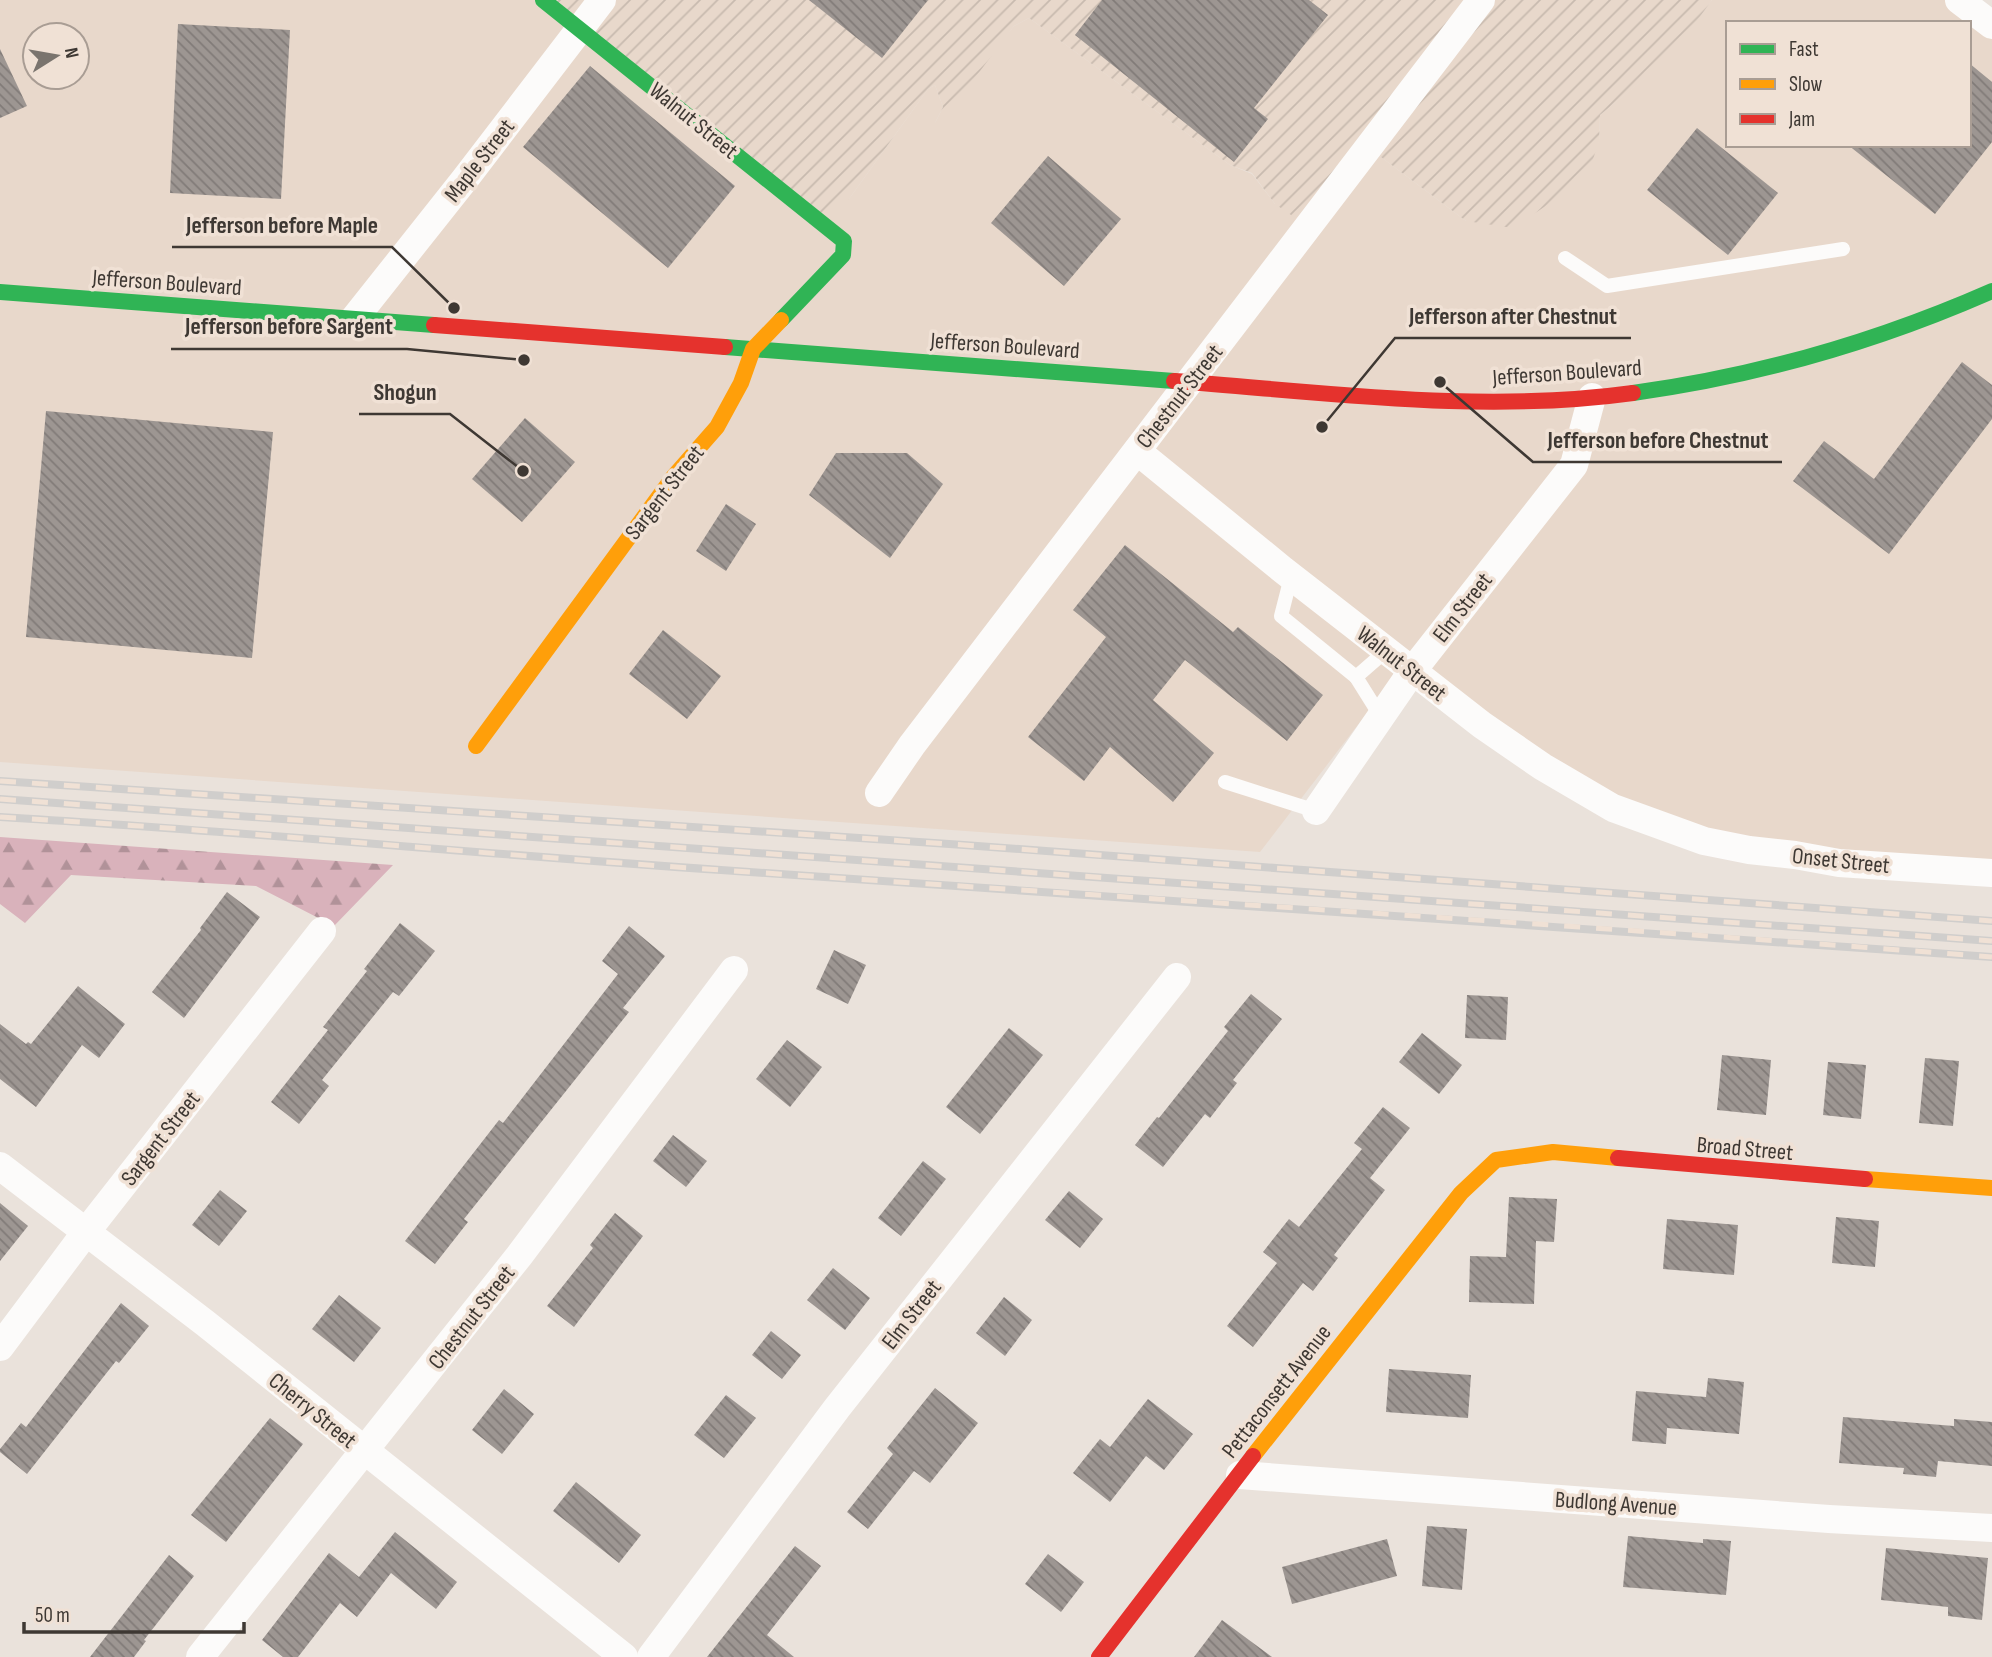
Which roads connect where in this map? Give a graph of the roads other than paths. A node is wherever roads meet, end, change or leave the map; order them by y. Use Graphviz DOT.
graph roads {
  1 [pos="543,0"];
  2 [pos="602,0"];
  3 [pos="1481,0"];
  4 [pos="1959,0"];
  5 [pos="1992,24"];
  6 [pos="581,30"];
  7 [pos="844,240"];
  8 [pos="1843,249"];
  9 [pos="1565,258"];
  10 [pos="1992,291"];
  11 [pos="0,292"];
  12 [pos="354,319"];
  13 [pos="752,349"];
  14 [pos="1191,382"];
  15 [pos="1592,397"];
  16 [pos="1137,451"];
  17 [pos="1291,577"];
  18 [pos="1387,650"];
  19 [pos="1413,670"];
  20 [pos="1356,677"];
  21 [pos="1381,717"];
  22 [pos="476,746"];
  23 [pos="1225,782"];
  24 [pos="879,793"];
  25 [pos="1316,811"];
  26 [pos="1692,835"];
  27 [pos="1992,873"];
  28 [pos="322,931"];
  29 [pos="734,970"];
  30 [pos="1177,977"];
  31 [pos="1496,1160"];
  32 [pos="0,1166"];
  33 [pos="1992,1188"];
  34 [pos="86,1233"];
  35 [pos="0,1347"];
  36 [pos="365,1451"];
  37 [pos="1240,1475"];
  38 [pos="1992,1528"];
  39 [pos="200,1657"];
  40 [pos="624,1657"];
  41 [pos="651,1657"];
  42 [pos="1099,1657"];
  1 -- 6 [label="street, Walnut Street"];
  2 -- 6 [label="street, Maple Street"];
  3 -- 14 [label="street, Chestnut Street"];
  4 -- 5 [label="street"];
  6 -- 7 [label="street, Walnut Street"];
  6 -- 12 [label="street, Maple Street"];
  7 -- 13 [label="street, Sargent Street"];
  8 -- 9 [label="lane"];
  10 -- 15 [label="street, Jefferson Boulevard"];
  11 -- 12 [label="street, Jefferson Boulevard"];
  12 -- 13 [label="street, Jefferson Boulevard"];
  13 -- 14 [label="street, Jefferson Boulevard"];
  13 -- 22 [label="street, Sargent Street"];
  14 -- 15 [label="street, Jefferson Boulevard"];
  14 -- 16 [label="street, Chestnut Street"];
  15 -- 19 [label="street, Elm Street"];
  16 -- 17 [label="street, Walnut Street"];
  16 -- 24 [label="street, Chestnut Street"];
  17 -- 18 [label="street, Walnut Street"];
  17 -- 20 [label="lane"];
  18 -- 19 [label="street, Walnut Street"];
  18 -- 20 [label="lane"];
  19 -- 21 [label="street, Elm Street"];
  19 -- 26 [label="street, Walnut Street"];
  20 -- 21 [label="lane"];
  21 -- 25 [label="street, Elm Street"];
  23 -- 25 [label="lane"];
  26 -- 27 [label="street, Onset Street"];
  28 -- 34 [label="street, Sargent Street"];
  29 -- 36 [label="street, Chestnut Street"];
  30 -- 41 [label="street, Elm Street"];
  31 -- 33 [label="street, Broad Street"];
  31 -- 37 [label="street, Pettaconsett Avenue"];
  32 -- 34 [label="street, Cherry Street"];
  34 -- 35 [label="street, Sargent Street"];
  34 -- 36 [label="street, Cherry Street"];
  36 -- 39 [label="street, Chestnut Street"];
  36 -- 40 [label="street, Cherry Street"];
  37 -- 38 [label="street, Budlong Avenue"];
  37 -- 42 [label="street, Pettaconsett Avenue"];
}
